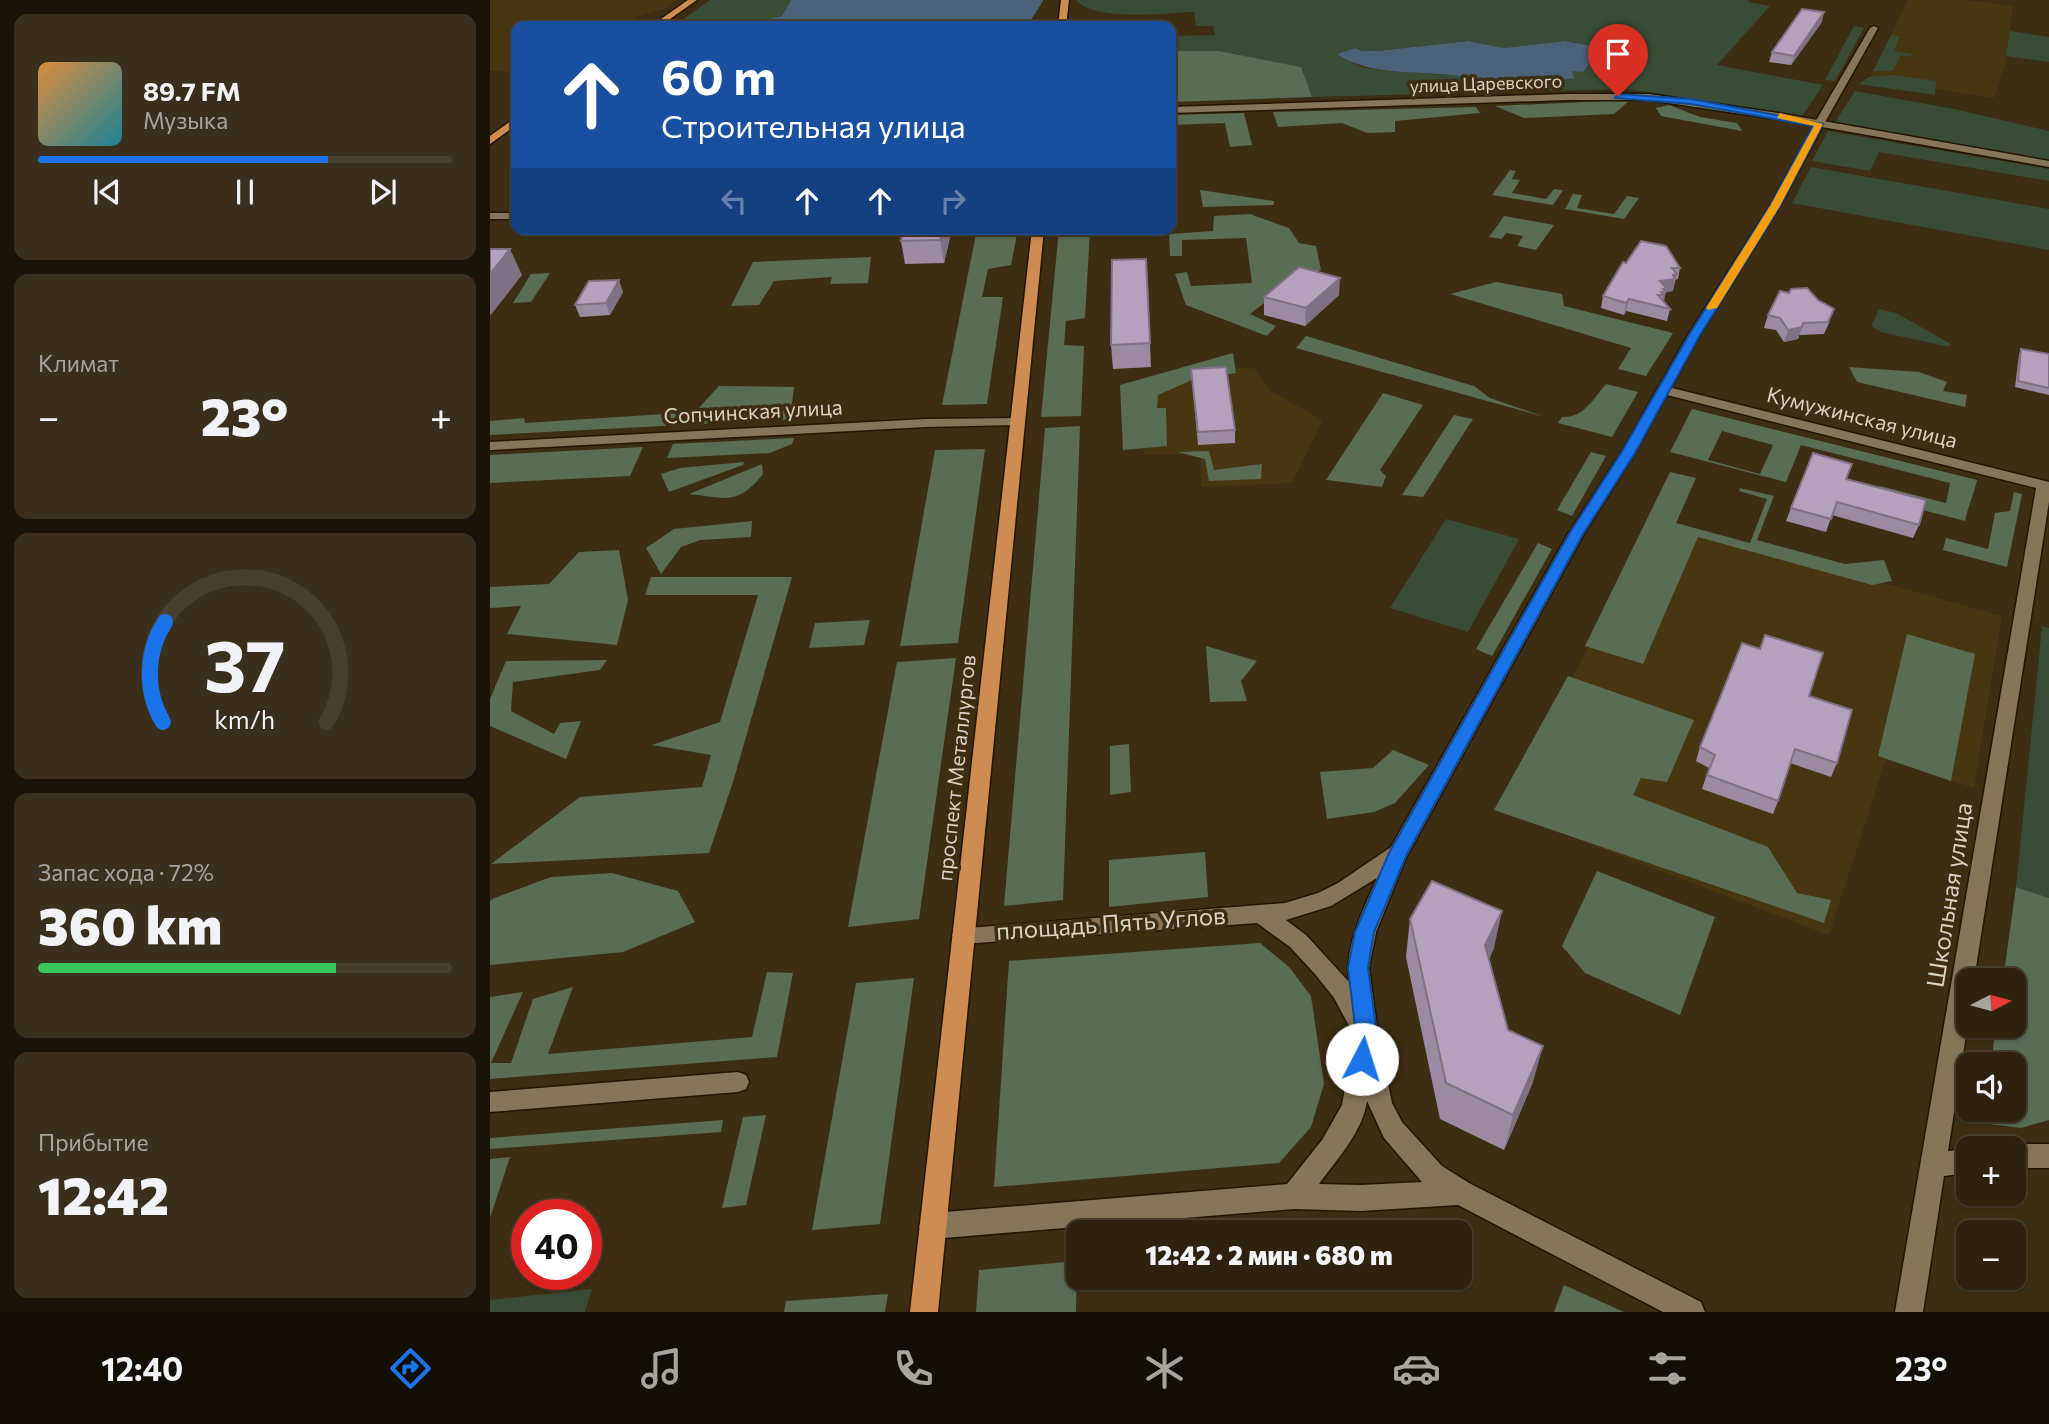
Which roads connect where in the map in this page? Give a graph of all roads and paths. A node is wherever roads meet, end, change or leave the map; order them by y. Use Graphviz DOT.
graph roads {
  1 [pos="693,0"];
  2 [pos="1065,0"];
  3 [pos="662,21"];
  4 [pos="1063,21"];
  5 [pos="1874,29"];
  6 [pos="1176,110"];
  7 [pos="511,124"];
  8 [pos="1819,124"];
  9 [pos="490,141"];
  10 [pos="2049,164"];
  11 [pos="490,216"];
  12 [pos="511,216"];
  13 [pos="1037,235"];
  14 [pos="1664,390"];
  15 [pos="1018,422"];
  16 [pos="490,446"];
  17 [pos="2046,487"];
  18 [pos="1398,853"];
  19 [pos="1258,912"];
  20 [pos="963,935"];
  21 [pos="1366,1034"];
  22 [pos="738,1082"];
  23 [pos="490,1102"];
  24 [pos="2026,1156"];
  25 [pos="2049,1156"];
  26 [pos="1956,1162"];
  27 [pos="1932,1165"];
  28 [pos="1460,1192"];
  29 [pos="1294,1196"];
  30 [pos="932,1226"];
  31 [pos="924,1312"];
  32 [pos="1691,1312"];
  33 [pos="1909,1312"];
  1 -- 3 [label="main road"];
  2 -- 4 [label="main road"];
  5 -- 8 [label="street"];
  6 -- 8 [label="street, улица Царевского"];
  7 -- 9 [label="main road"];
  8 -- 10 [label="street, улица Царевского"];
  8 -- 14 [label="street"];
  11 -- 12 [label="street"];
  13 -- 15 [label="main road, проспект Металлургов"];
  14 -- 17 [label="street, Кумужинская улица"];
  14 -- 18 [label="street"];
  15 -- 16 [label="street, Сопчинская улица"];
  15 -- 20 [label="main road, проспект Металлургов"];
  17 -- 27 [label="street, Школьная улица"];
  18 -- 19 [label="street, площадь Пять Углов"];
  18 -- 21 [label="street"];
  19 -- 20 [label="street, площадь Пять Углов"];
  19 -- 21 [label="street"];
  20 -- 30 [label="main road, проспект Металлургов"];
  21 -- 28 [label="street"];
  21 -- 29 [label="street"];
  22 -- 23 [label="street"];
  24 -- 25 [label="street"];
  26 -- 27 [label="street"];
  27 -- 33 [label="street, Школьная улица"];
  28 -- 29 [label="street"];
  28 -- 32 [label="street"];
  29 -- 30 [label="street"];
  30 -- 31 [label="main road, проспект Металлургов"];
}
